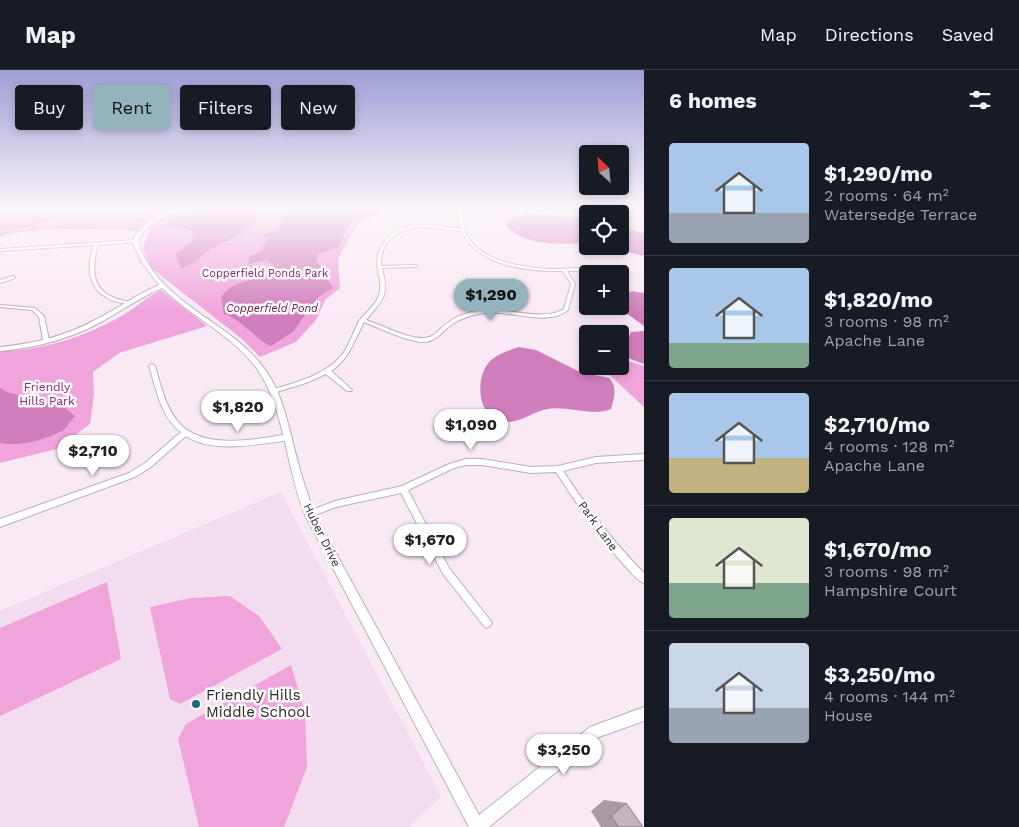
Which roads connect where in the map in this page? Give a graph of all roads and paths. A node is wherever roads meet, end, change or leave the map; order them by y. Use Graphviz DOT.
graph roads {
  1 [pos="112,243"];
  2 [pos="136,243"];
  3 [pos="385,243"];
  4 [pos="470,243"];
  5 [pos="96,245"];
  6 [pos="0,250"];
  7 [pos="415,266"];
  8 [pos="380,267"];
  9 [pos="579,269"];
  10 [pos="564,270"];
  11 [pos="13,277"];
  12 [pos="0,282"];
  13 [pos="163,286"];
  14 [pos="128,303"];
  15 [pos="0,306"];
  16 [pos="362,320"];
  17 [pos="46,340"];
  18 [pos="0,349"];
  19 [pos="152,366"];
  20 [pos="328,371"];
  21 [pos="349,390"];
  22 [pos="274,391"];
  23 [pos="186,432"];
  24 [pos="289,437"];
  25 [pos="644,457"];
  26 [pos="558,469"];
  27 [pos="403,489"];
  28 [pos="310,514"];
  29 [pos="0,523"];
  30 [pos="644,579"];
  31 [pos="487,622"];
  32 [pos="644,714"];
  33 [pos="477,827"];
  1 -- 5 [label="street"];
  2 -- 13 [label="street, Huber Drive"];
  3 -- 8 [label="street"];
  4 -- 10 [label="street"];
  5 -- 6 [label="street"];
  5 -- 14 [label="street"];
  7 -- 8 [label="street"];
  8 -- 16 [label="street"];
  9 -- 10 [label="street"];
  10 -- 16 [label="street"];
  11 -- 12 [label="street"];
  13 -- 14 [label="street"];
  13 -- 22 [label="street, Huber Drive"];
  14 -- 17 [label="street"];
  15 -- 17 [label="street"];
  16 -- 20 [label="street"];
  17 -- 18 [label="street"];
  19 -- 23 [label="street"];
  20 -- 21 [label="street"];
  20 -- 22 [label="street"];
  22 -- 24 [label="street, Huber Drive"];
  23 -- 24 [label="street"];
  23 -- 29 [label="street"];
  24 -- 28 [label="street, Huber Drive"];
  25 -- 26 [label="street"];
  26 -- 27 [label="street"];
  26 -- 30 [label="street, Park Lane"];
  27 -- 28 [label="street"];
  27 -- 31 [label="street"];
  28 -- 33 [label="street, Huber Drive"];
  32 -- 33 [label="street"];
}
